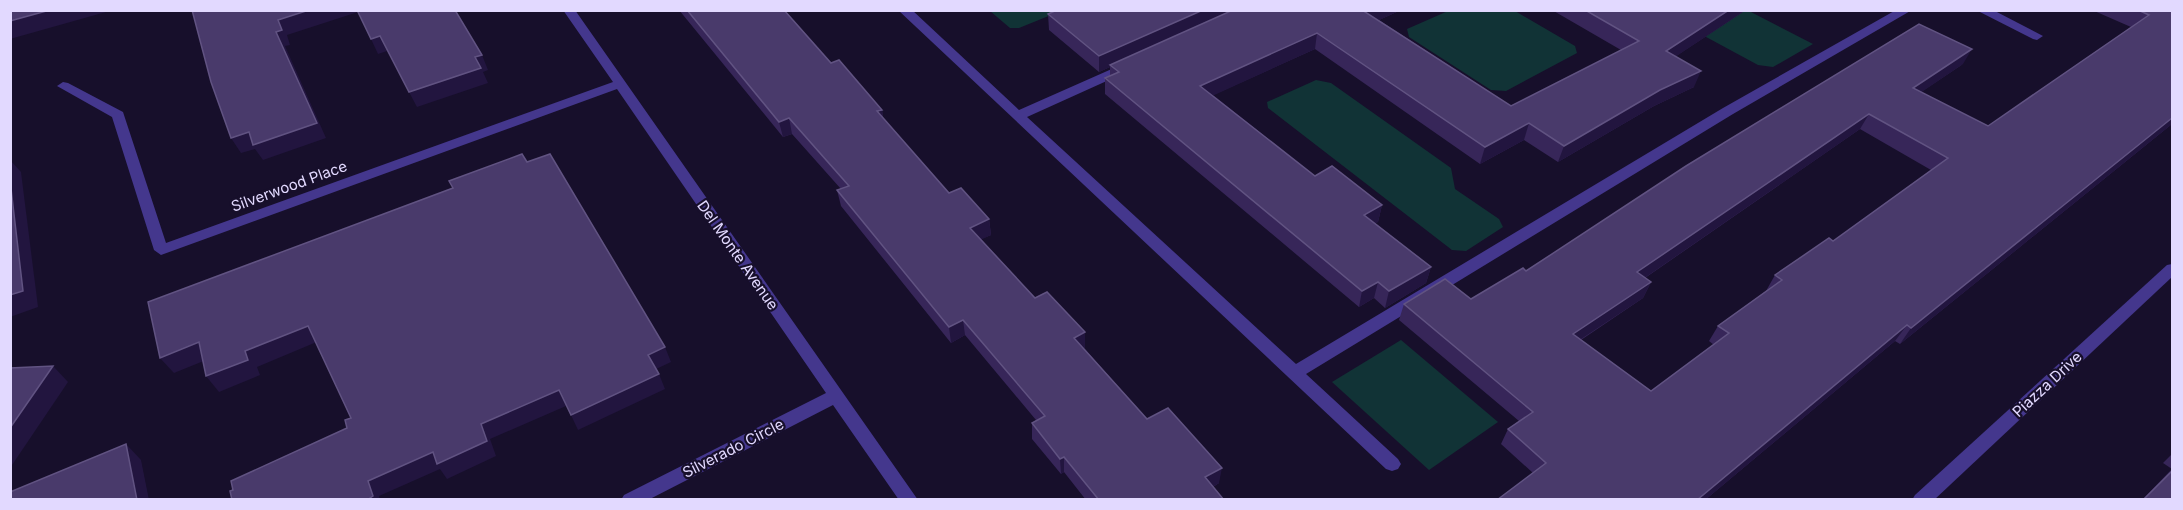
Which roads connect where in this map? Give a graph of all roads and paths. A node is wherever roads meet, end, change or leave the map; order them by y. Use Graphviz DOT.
graph roads {
  1 [pos="569,10"];
  2 [pos="904,10"];
  3 [pos="1906,10"];
  4 [pos="1982,10"];
  5 [pos="2037,36"];
  6 [pos="1136,63"];
  7 [pos="620,84"];
  8 [pos="63,86"];
  9 [pos="1017,116"];
  10 [pos="2172,268"];
  11 [pos="1294,373"];
  12 [pos="835,396"];
  13 [pos="1392,464"];
  14 [pos="630,500"];
  15 [pos="909,500"];
  16 [pos="1921,500"];
  1 -- 7 [label="street, Del Monte Avenue"];
  2 -- 9 [label="street"];
  3 -- 11 [label="street"];
  4 -- 5 [label="street"];
  6 -- 9 [label="street"];
  7 -- 8 [label="street, Silverwood Place"];
  7 -- 12 [label="street, Del Monte Avenue"];
  9 -- 11 [label="street"];
  10 -- 16 [label="street, Piazza Drive"];
  11 -- 13 [label="street"];
  12 -- 14 [label="street, Silverado Circle"];
  12 -- 15 [label="street, Del Monte Avenue"];
}
